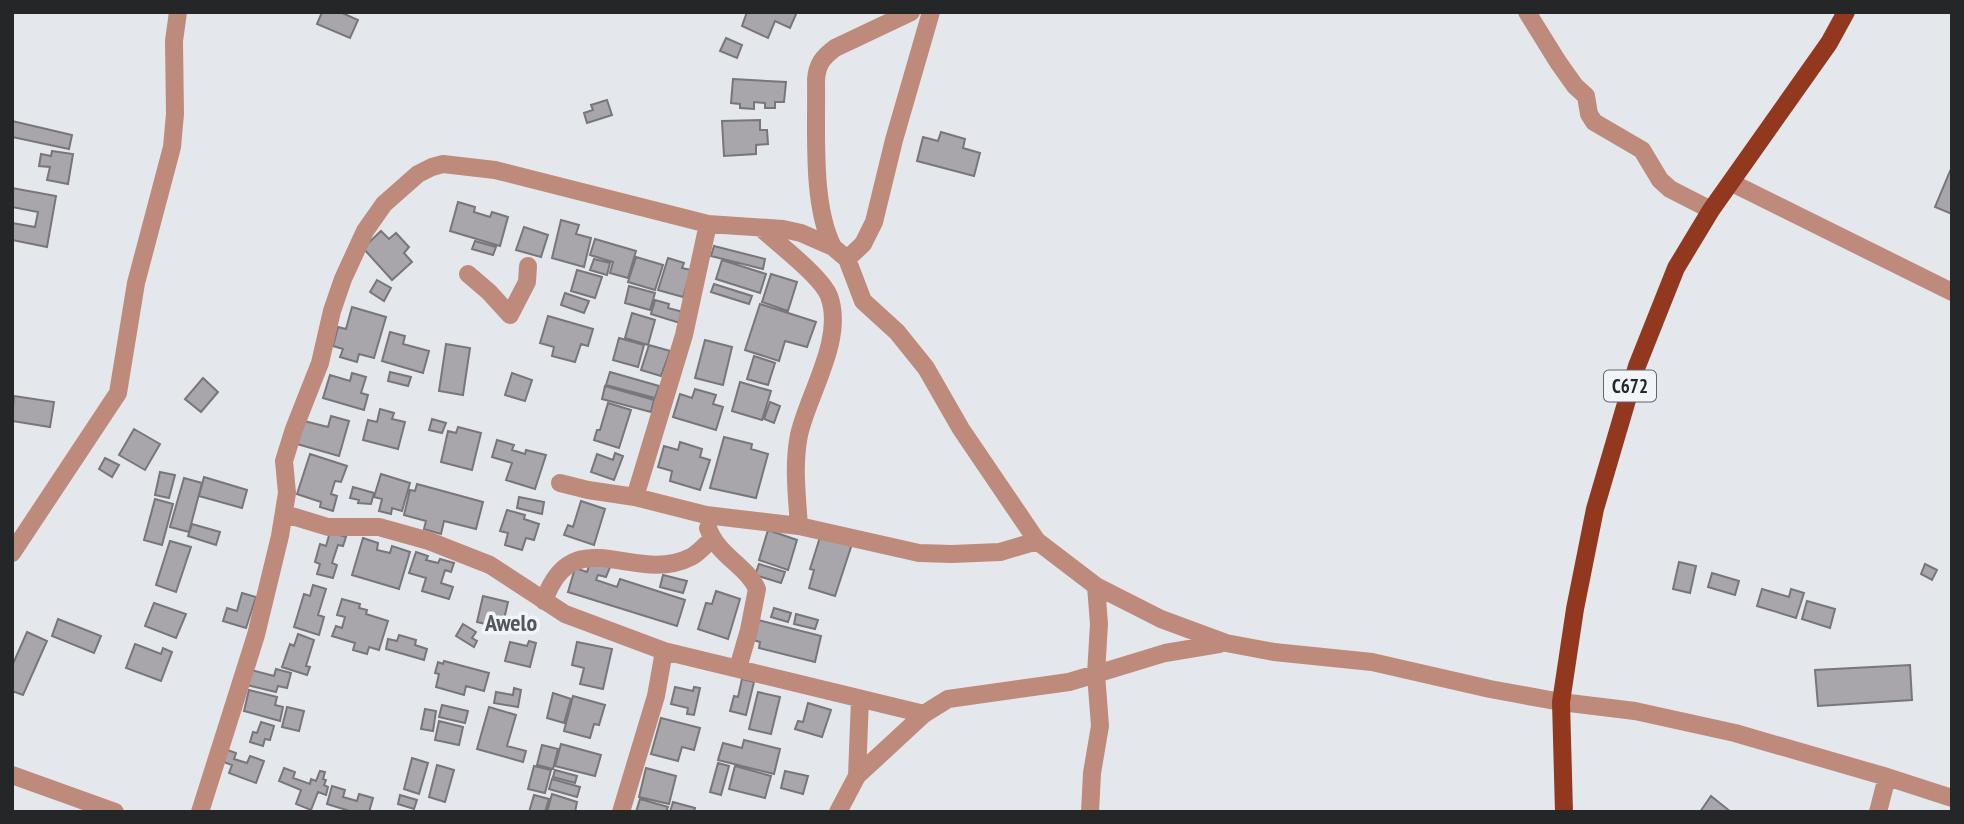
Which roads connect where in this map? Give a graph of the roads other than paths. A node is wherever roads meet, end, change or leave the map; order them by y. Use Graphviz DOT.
graph roads {
  1 [pos="178,12"];
  2 [pos="911,12"];
  3 [pos="931,12"];
  4 [pos="1527,12"];
  5 [pos="1846,12"];
  6 [pos="1732,183"];
  7 [pos="1711,210"];
  8 [pos="708,224"];
  9 [pos="761,228"];
  10 [pos="840,253"];
  11 [pos="528,266"];
  12 [pos="468,274"];
  13 [pos="1952,292"];
  14 [pos="560,483"];
  15 [pos="635,496"];
  16 [pos="285,514"];
  17 [pos="706,515"];
  18 [pos="799,526"];
  19 [pos="712,539"];
  20 [pos="1037,541"];
  21 [pos="12,553"];
  22 [pos="1096,586"];
  23 [pos="544,601"];
  24 [pos="1226,643"];
  25 [pos="664,651"];
  26 [pos="738,668"];
  27 [pos="1096,674"];
  28 [pos="860,699"];
  29 [pos="1561,702"];
  30 [pos="924,714"];
  31 [pos="12,775"];
  32 [pos="857,776"];
  33 [pos="1887,777"];
  34 [pos="1952,798"];
  35 [pos="116,812"];
  36 [pos="200,812"];
  37 [pos="621,812"];
  38 [pos="838,812"];
  39 [pos="1090,812"];
  40 [pos="1564,812"];
  41 [pos="1878,812"];
  1 -- 21 [label="street"];
  2 -- 10 [label="street"];
  3 -- 10 [label="street"];
  4 -- 7 [label="street"];
  5 -- 6 [label="main road, C672"];
  6 -- 7 [label="main road, C672"];
  6 -- 13 [label="street"];
  7 -- 29 [label="main road, C672"];
  8 -- 9 [label="street"];
  8 -- 15 [label="street"];
  8 -- 16 [label="street"];
  9 -- 10 [label="street"];
  9 -- 18 [label="street"];
  10 -- 20 [label="street"];
  11 -- 12 [label="street"];
  14 -- 15 [label="street"];
  15 -- 17 [label="street"];
  16 -- 23 [label="street"];
  16 -- 36 [label="street"];
  17 -- 18 [label="street"];
  17 -- 19 [label="street"];
  18 -- 20 [label="street"];
  19 -- 23 [label="street"];
  19 -- 26 [label="street"];
  20 -- 22 [label="street"];
  22 -- 24 [label="street"];
  22 -- 27 [label="street"];
  23 -- 25 [label="street"];
  24 -- 27 [label="street"];
  24 -- 29 [label="street"];
  25 -- 26 [label="street"];
  25 -- 37 [label="street"];
  26 -- 28 [label="street"];
  27 -- 30 [label="street"];
  27 -- 39 [label="street"];
  28 -- 30 [label="street"];
  28 -- 32 [label="street"];
  29 -- 33 [label="street"];
  29 -- 40 [label="main road, C672"];
  30 -- 32 [label="street"];
  31 -- 35 [label="street"];
  32 -- 38 [label="street"];
  33 -- 34 [label="street"];
  33 -- 41 [label="street"];
}
